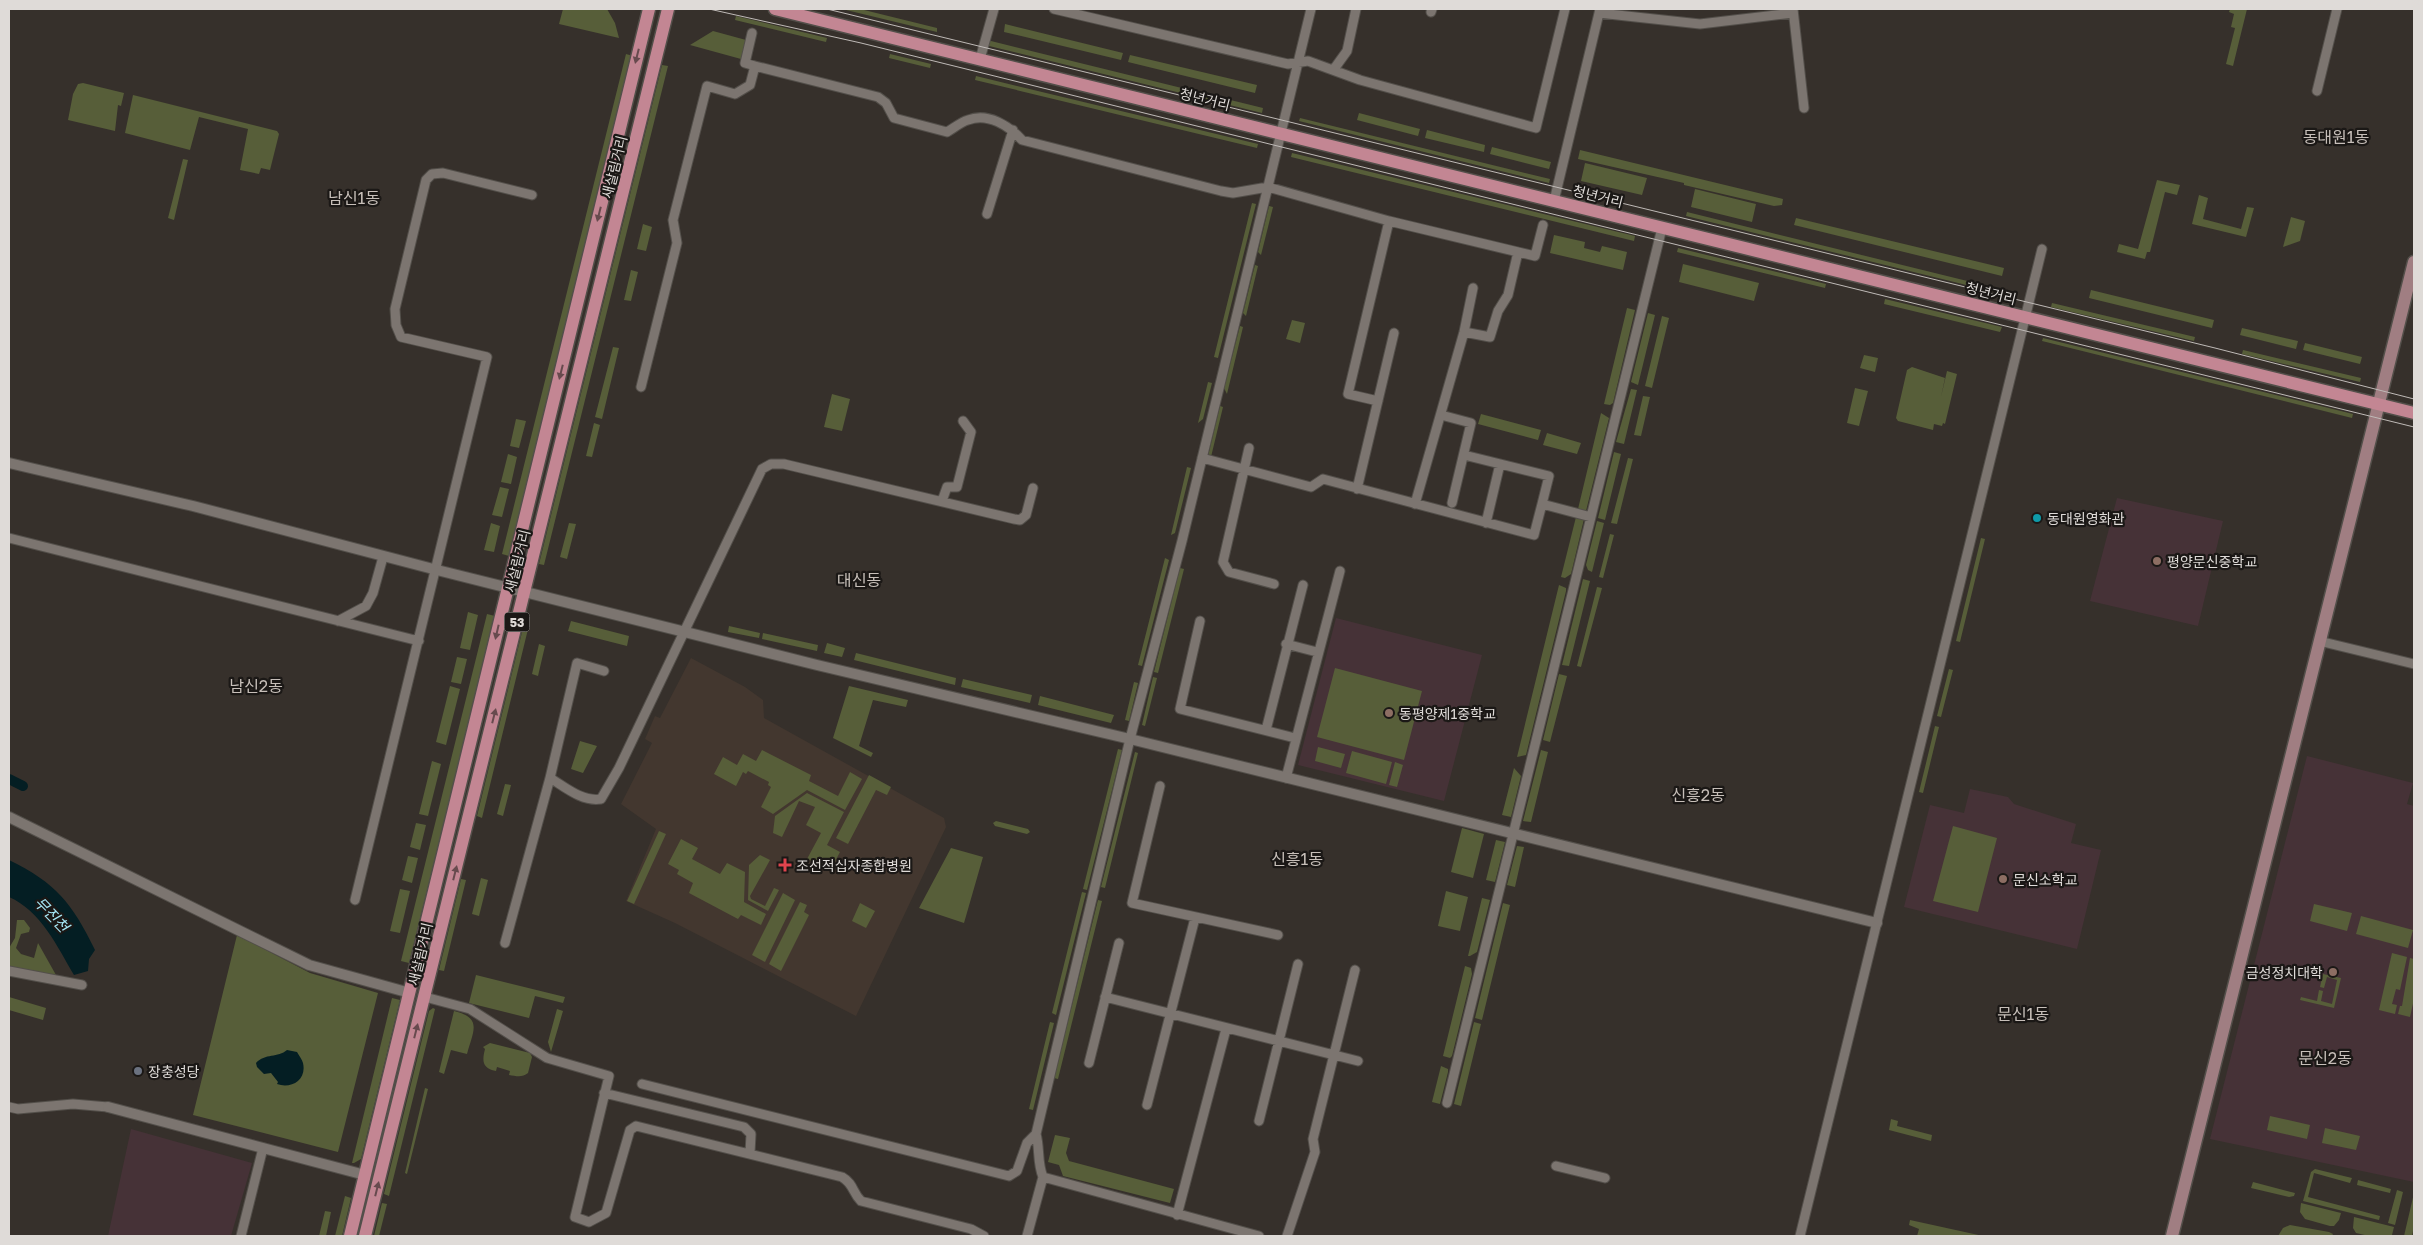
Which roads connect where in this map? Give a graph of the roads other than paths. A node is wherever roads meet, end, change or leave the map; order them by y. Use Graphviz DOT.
graph roads {
  1 [pos="649,9"];
  2 [pos="668,9"];
  3 [pos="775,9"];
  4 [pos="994,9"];
  5 [pos="1054,9"];
  6 [pos="1311,9"];
  7 [pos="1356,9"];
  8 [pos="1565,9"];
  9 [pos="2338,9"];
  10 [pos="1600,11"];
  11 [pos="1793,11"];
  12 [pos="752,33"];
  13 [pos="980,60"];
  14 [pos="1297,63"];
  15 [pos="755,66"];
  16 [pos="1334,69"];
  17 [pos="2317,91"];
  18 [pos="1804,108"];
  19 [pos="1013,130"];
  20 [pos="1281,134"];
  21 [pos="1268,187"];
  22 [pos="532,195"];
  23 [pos="1554,201"];
  24 [pos="987,214"];
  25 [pos="1390,221"];
  26 [pos="1543,225"];
  27 [pos="1662,228"];
  28 [pos="2042,249"];
  29 [pos="1518,252"];
  30 [pos="2414,262"];
  31 [pos="1473,288"];
  32 [pos="2025,317"];
  33 [pos="1464,332"];
  34 [pos="1394,333"];
  35 [pos="641,387"];
  36 [pos="1378,401"];
  37 [pos="2378,404"];
  38 [pos="2414,413"];
  39 [pos="1441,415"];
  40 [pos="964,421"];
  41 [pos="1248,448"];
  42 [pos="1464,455"];
  43 [pos="1202,458"];
  44 [pos="9,463"];
  45 [pos="1500,464"];
  46 [pos="1244,470"];
  47 [pos="1033,488"];
  48 [pos="1357,489"];
  49 [pos="942,501"];
  50 [pos="1452,503"];
  51 [pos="1415,504"];
  52 [pos="1542,504"];
  53 [pos="1591,517"];
  54 [pos="1486,523"];
  55 [pos="9,538"];
  56 [pos="383,557"];
  57 [pos="437,570"];
  58 [pos="1340,571"];
  59 [pos="1274,584"];
  60 [pos="1303,585"];
  61 [pos="508,588"];
  62 [pos="525,592"];
  63 [pos="338,621"];
  64 [pos="1200,621"];
  65 [pos="685,630"];
  66 [pos="419,641"];
  67 [pos="2319,641"];
  68 [pos="1286,644"];
  69 [pos="1317,652"];
  70 [pos="2414,664"];
  71 [pos="604,671"];
  72 [pos="1266,730"];
  73 [pos="1295,738"];
  74 [pos="1130,739"];
  75 [pos="550,778"];
  76 [pos="1286,778"];
  77 [pos="1160,786"];
  78 [pos="9,817"];
  79 [pos="1513,834"];
  80 [pos="355,900"];
  81 [pos="1195,918"];
  82 [pos="1876,923"];
  83 [pos="1278,934"];
  84 [pos="505,943"];
  85 [pos="1119,943"];
  86 [pos="1298,964"];
  87 [pos="1355,970"];
  88 [pos="9,971"];
  89 [pos="82,985"];
  90 [pos="410,993"];
  91 [pos="425,997"];
  92 [pos="1105,997"];
  93 [pos="1171,1015"];
  94 [pos="1226,1029"];
  95 [pos="1279,1041"];
  96 [pos="1333,1055"];
  97 [pos="1358,1061"];
  98 [pos="1089,1063"];
  99 [pos="642,1084"];
  100 [pos="604,1093"];
  101 [pos="1447,1103"];
  102 [pos="1147,1104"];
  103 [pos="9,1107"];
  104 [pos="108,1107"];
  105 [pos="1259,1121"];
  106 [pos="1036,1134"];
  107 [pos="263,1148"];
  108 [pos="750,1153"];
  109 [pos="1556,1166"];
  110 [pos="365,1175"];
  111 [pos="1042,1177"];
  112 [pos="1605,1178"];
  113 [pos="1177,1215"];
  114 [pos="241,1236"];
  115 [pos="350,1236"];
  116 [pos="366,1236"];
  117 [pos="984,1236"];
  118 [pos="1027,1236"];
  119 [pos="1258,1236"];
  120 [pos="1287,1236"];
  121 [pos="1800,1236"];
  122 [pos="2172,1236"];
  1 -- 61 [label="main road, 새살림거리 / 53, one-way"];
  2 -- 62 [label="main road, 새살림거리 / 53"];
  3 -- 13 [label="main road, 청년거리"];
  4 -- 13 [label="street"];
  5 -- 14 [label="street"];
  6 -- 14 [label="street"];
  7 -- 16 [label="street"];
  8 -- 16 [label="street"];
  9 -- 17 [label="street"];
  10 -- 11 [label="street"];
  10 -- 23 [label="street"];
  11 -- 18 [label="street"];
  12 -- 15 [label="street"];
  13 -- 20 [label="main road, 청년거리"];
  14 -- 16 [label="street"];
  14 -- 20 [label="street"];
  15 -- 19 [label="street"];
  15 -- 35 [label="street"];
  19 -- 21 [label="street"];
  19 -- 24 [label="street"];
  20 -- 21 [label="street"];
  20 -- 23 [label="main road, 청년거리"];
  21 -- 25 [label="street"];
  21 -- 43 [label="street"];
  22 -- 57 [label="street"];
  23 -- 27 [label="main road, 청년거리"];
  25 -- 29 [label="street"];
  25 -- 36 [label="street"];
  26 -- 29 [label="street"];
  27 -- 32 [label="main road, 청년거리"];
  27 -- 53 [label="street"];
  28 -- 32 [label="street"];
  29 -- 33 [label="street"];
  30 -- 37 [label="main road"];
  31 -- 33 [label="street"];
  32 -- 37 [label="main road, 청년거리"];
  32 -- 82 [label="street"];
  33 -- 39 [label="street"];
  34 -- 36 [label="street"];
  36 -- 48 [label="street"];
  37 -- 38 [label="main road, 청년거리"];
  37 -- 67 [label="main road"];
  39 -- 42 [label="street"];
  39 -- 51 [label="street"];
  40 -- 49 [label="street"];
  41 -- 46 [label="street"];
  42 -- 45 [label="street"];
  42 -- 50 [label="street"];
  43 -- 46 [label="street"];
  43 -- 74 [label="street"];
  44 -- 56 [label="street"];
  45 -- 52 [label="street"];
  45 -- 54 [label="street"];
  46 -- 48 [label="street"];
  46 -- 59 [label="street"];
  47 -- 49 [label="street"];
  48 -- 51 [label="street"];
  49 -- 65 [label="street"];
  51 -- 54 [label="street"];
  52 -- 53 [label="street"];
  52 -- 54 [label="street"];
  53 -- 79 [label="street"];
  55 -- 63 [label="street"];
  56 -- 57 [label="street"];
  56 -- 63 [label="street"];
  57 -- 61 [label="street"];
  57 -- 66 [label="street"];
  58 -- 69 [label="street"];
  60 -- 68 [label="street"];
  61 -- 62 [label="street"];
  61 -- 90 [label="main road, 새살림거리 / 53, one-way"];
  62 -- 65 [label="street"];
  91 -- 62 [label="main road, 새살림거리 / 53, one-way"];
  63 -- 66 [label="street"];
  64 -- 72 [label="street"];
  65 -- 74 [label="street"];
  65 -- 75 [label="street"];
  66 -- 80 [label="street"];
  67 -- 70 [label="street"];
  67 -- 122 [label="main road"];
  68 -- 69 [label="street"];
  68 -- 72 [label="street"];
  69 -- 73 [label="street"];
  71 -- 75 [label="street"];
  72 -- 73 [label="street"];
  73 -- 76 [label="street"];
  74 -- 76 [label="street"];
  74 -- 106 [label="street"];
  75 -- 84 [label="street"];
  76 -- 79 [label="street"];
  77 -- 81 [label="street"];
  78 -- 90 [label="street"];
  79 -- 82 [label="street"];
  79 -- 101 [label="street"];
  81 -- 83 [label="street"];
  81 -- 93 [label="street"];
  82 -- 121 [label="street"];
  85 -- 92 [label="street"];
  86 -- 95 [label="street"];
  87 -- 96 [label="street"];
  88 -- 89 [label="street"];
  90 -- 110 [label="main road, 새살림거리 / 53"];
  91 -- 100 [label="street"];
  116 -- 91 [label="main road, 새살림거리 / 53, one-way"];
  92 -- 93 [label="street"];
  92 -- 98 [label="street"];
  93 -- 94 [label="street"];
  93 -- 102 [label="street"];
  94 -- 95 [label="street"];
  94 -- 113 [label="street"];
  95 -- 96 [label="street"];
  95 -- 105 [label="street"];
  96 -- 97 [label="street"];
  96 -- 120 [label="street"];
  99 -- 106 [label="street"];
  100 -- 108 [label="street"];
  100 -- 108 [label="street"];
  103 -- 104 [label="street"];
  104 -- 107 [label="street"];
  106 -- 111 [label="street"];
  107 -- 110 [label="street"];
  107 -- 114 [label="street"];
  108 -- 117 [label="street"];
  109 -- 112 [label="street"];
  110 -- 115 [label="main road, 새살림거리 / 53"];
  111 -- 113 [label="street"];
  111 -- 118 [label="street"];
  113 -- 119 [label="street"];
}
